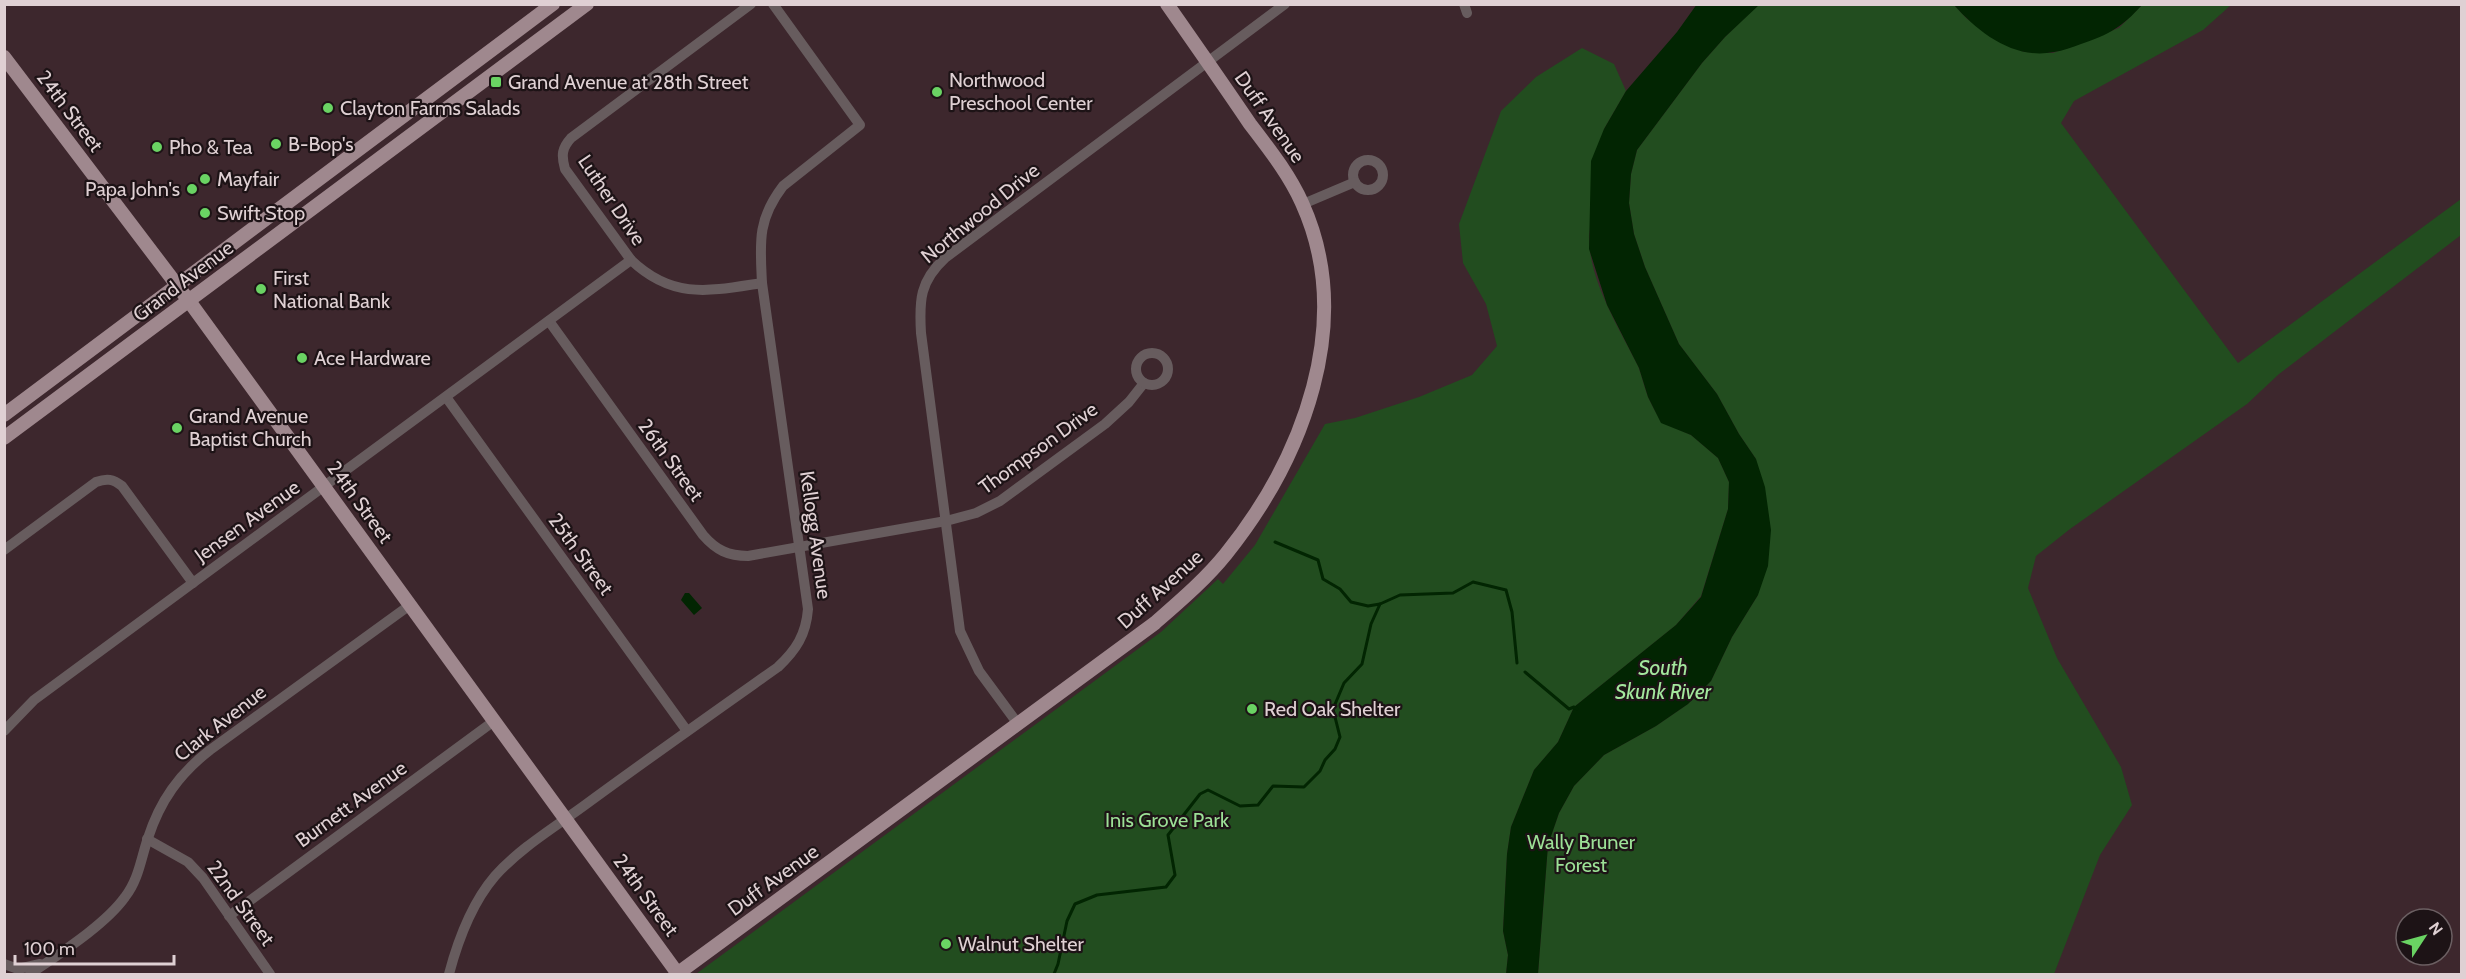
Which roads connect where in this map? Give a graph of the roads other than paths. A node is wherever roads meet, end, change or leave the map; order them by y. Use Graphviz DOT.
graph roads {
  1 [pos="553,4"];
  2 [pos="587,4"];
  3 [pos="751,4"];
  4 [pos="773,4"];
  5 [pos="1167,4"];
  6 [pos="1285,4"];
  7 [pos="4,57"];
  8 [pos="1207,62"];
  9 [pos="1355,182"];
  10 [pos="1302,204"];
  11 [pos="631,260"];
  12 [pos="762,284"];
  13 [pos="177,285"];
  14 [pos="189,301"];
  15 [pos="549,321"];
  16 [pos="1144,383"];
  17 [pos="446,397"];
  18 [pos="4,415"];
  19 [pos="4,438"];
  20 [pos="324,486"];
  21 [pos="946,521"];
  22 [pos="799,546"];
  23 [pos="4,550"];
  24 [pos="193,583"];
  25 [pos="410,605"];
  26 [pos="494,721"];
  27 [pos="1017,724"];
  28 [pos="4,731"];
  29 [pos="687,731"];
  30 [pos="566,819"];
  31 [pos="147,839"];
  32 [pos="229,916"];
  33 [pos="51,959"];
  34 [pos="4,964"];
  35 [pos="678,974"];
  36 [pos="30,975"];
  37 [pos="270,975"];
  38 [pos="449,975"];
  1 -- 13 [label="main road, Grand Avenue"];
  2 -- 14 [label="main road, Grand Avenue"];
  3 -- 11 [label="street, Luther Drive"];
  4 -- 12 [label="street, Kellogg Avenue"];
  5 -- 8 [label="main road, Duff Avenue"];
  6 -- 8 [label="street, Northwood Drive"];
  7 -- 13 [label="main road, 24th Street"];
  8 -- 10 [label="main road, Duff Avenue"];
  8 -- 21 [label="street, Northwood Drive"];
  9 -- 10 [label="street"];
  10 -- 27 [label="main road, Duff Avenue"];
  11 -- 12 [label="street, Luther Drive"];
  11 -- 15 [label="street, Jensen Avenue"];
  12 -- 22 [label="street, Kellogg Avenue"];
  13 -- 14 [label="main road, 24th Street"];
  13 -- 18 [label="main road, Grand Avenue"];
  14 -- 19 [label="main road, Grand Avenue"];
  14 -- 20 [label="main road, 24th Street"];
  15 -- 17 [label="street, Jensen Avenue"];
  15 -- 22 [label="street, 26th Street"];
  16 -- 21 [label="street, Thompson Drive"];
  17 -- 20 [label="street, Jensen Avenue"];
  17 -- 29 [label="street, 25th Street"];
  20 -- 24 [label="street, Jensen Avenue"];
  20 -- 25 [label="main road, 24th Street"];
  21 -- 22 [label="street, Thompson Drive"];
  21 -- 27 [label="street, Northwood Drive"];
  22 -- 29 [label="street, Kellogg Avenue"];
  23 -- 24 [label="street"];
  24 -- 28 [label="street, Jensen Avenue"];
  25 -- 26 [label="main road, 24th Street"];
  25 -- 31 [label="street, Clark Avenue"];
  26 -- 30 [label="main road, 24th Street"];
  26 -- 32 [label="street, Burnett Avenue"];
  27 -- 35 [label="main road, Duff Avenue"];
  29 -- 30 [label="street, Kellogg Avenue"];
  30 -- 35 [label="main road, 24th Street"];
  30 -- 38 [label="street, Kellogg Avenue"];
  31 -- 32 [label="street, 22nd Street"];
  31 -- 33 [label="street, Clark Avenue"];
  32 -- 37 [label="street, 22nd Street"];
  33 -- 34 [label="street, Clark Avenue"];
  33 -- 36 [label="street, Clark Avenue"];
}
